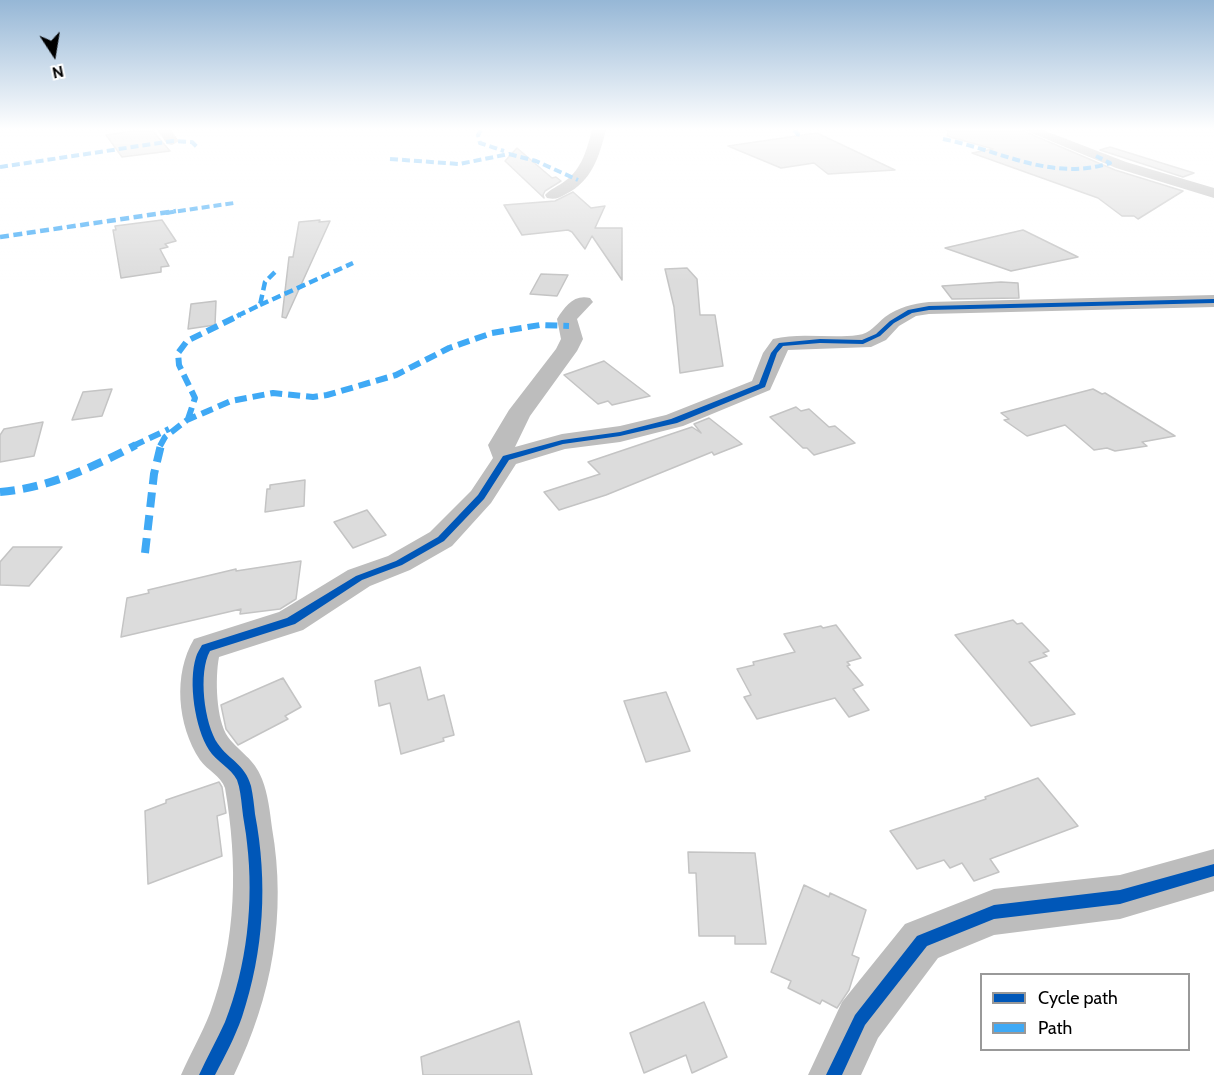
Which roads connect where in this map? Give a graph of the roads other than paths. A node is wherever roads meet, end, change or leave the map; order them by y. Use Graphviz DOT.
graph roads {
  1 [pos="578,180"];
  2 [pos="1171,180"];
  3 [pos="1214,193"];
  4 [pos="553,195"];
  5 [pos="583,302"];
  6 [pos="1210,304"];
  7 [pos="506,458"];
  8 [pos="1214,870"];
  9 [pos="207,1075"];
  10 [pos="834,1075"];
  1 -- 4 [label="street"];
  2 -- 3 [label="street"];
  5 -- 7 [label="street"];
  6 -- 7 [label="street"];
  7 -- 9 [label="street"];
  8 -- 10 [label="street"];
}
